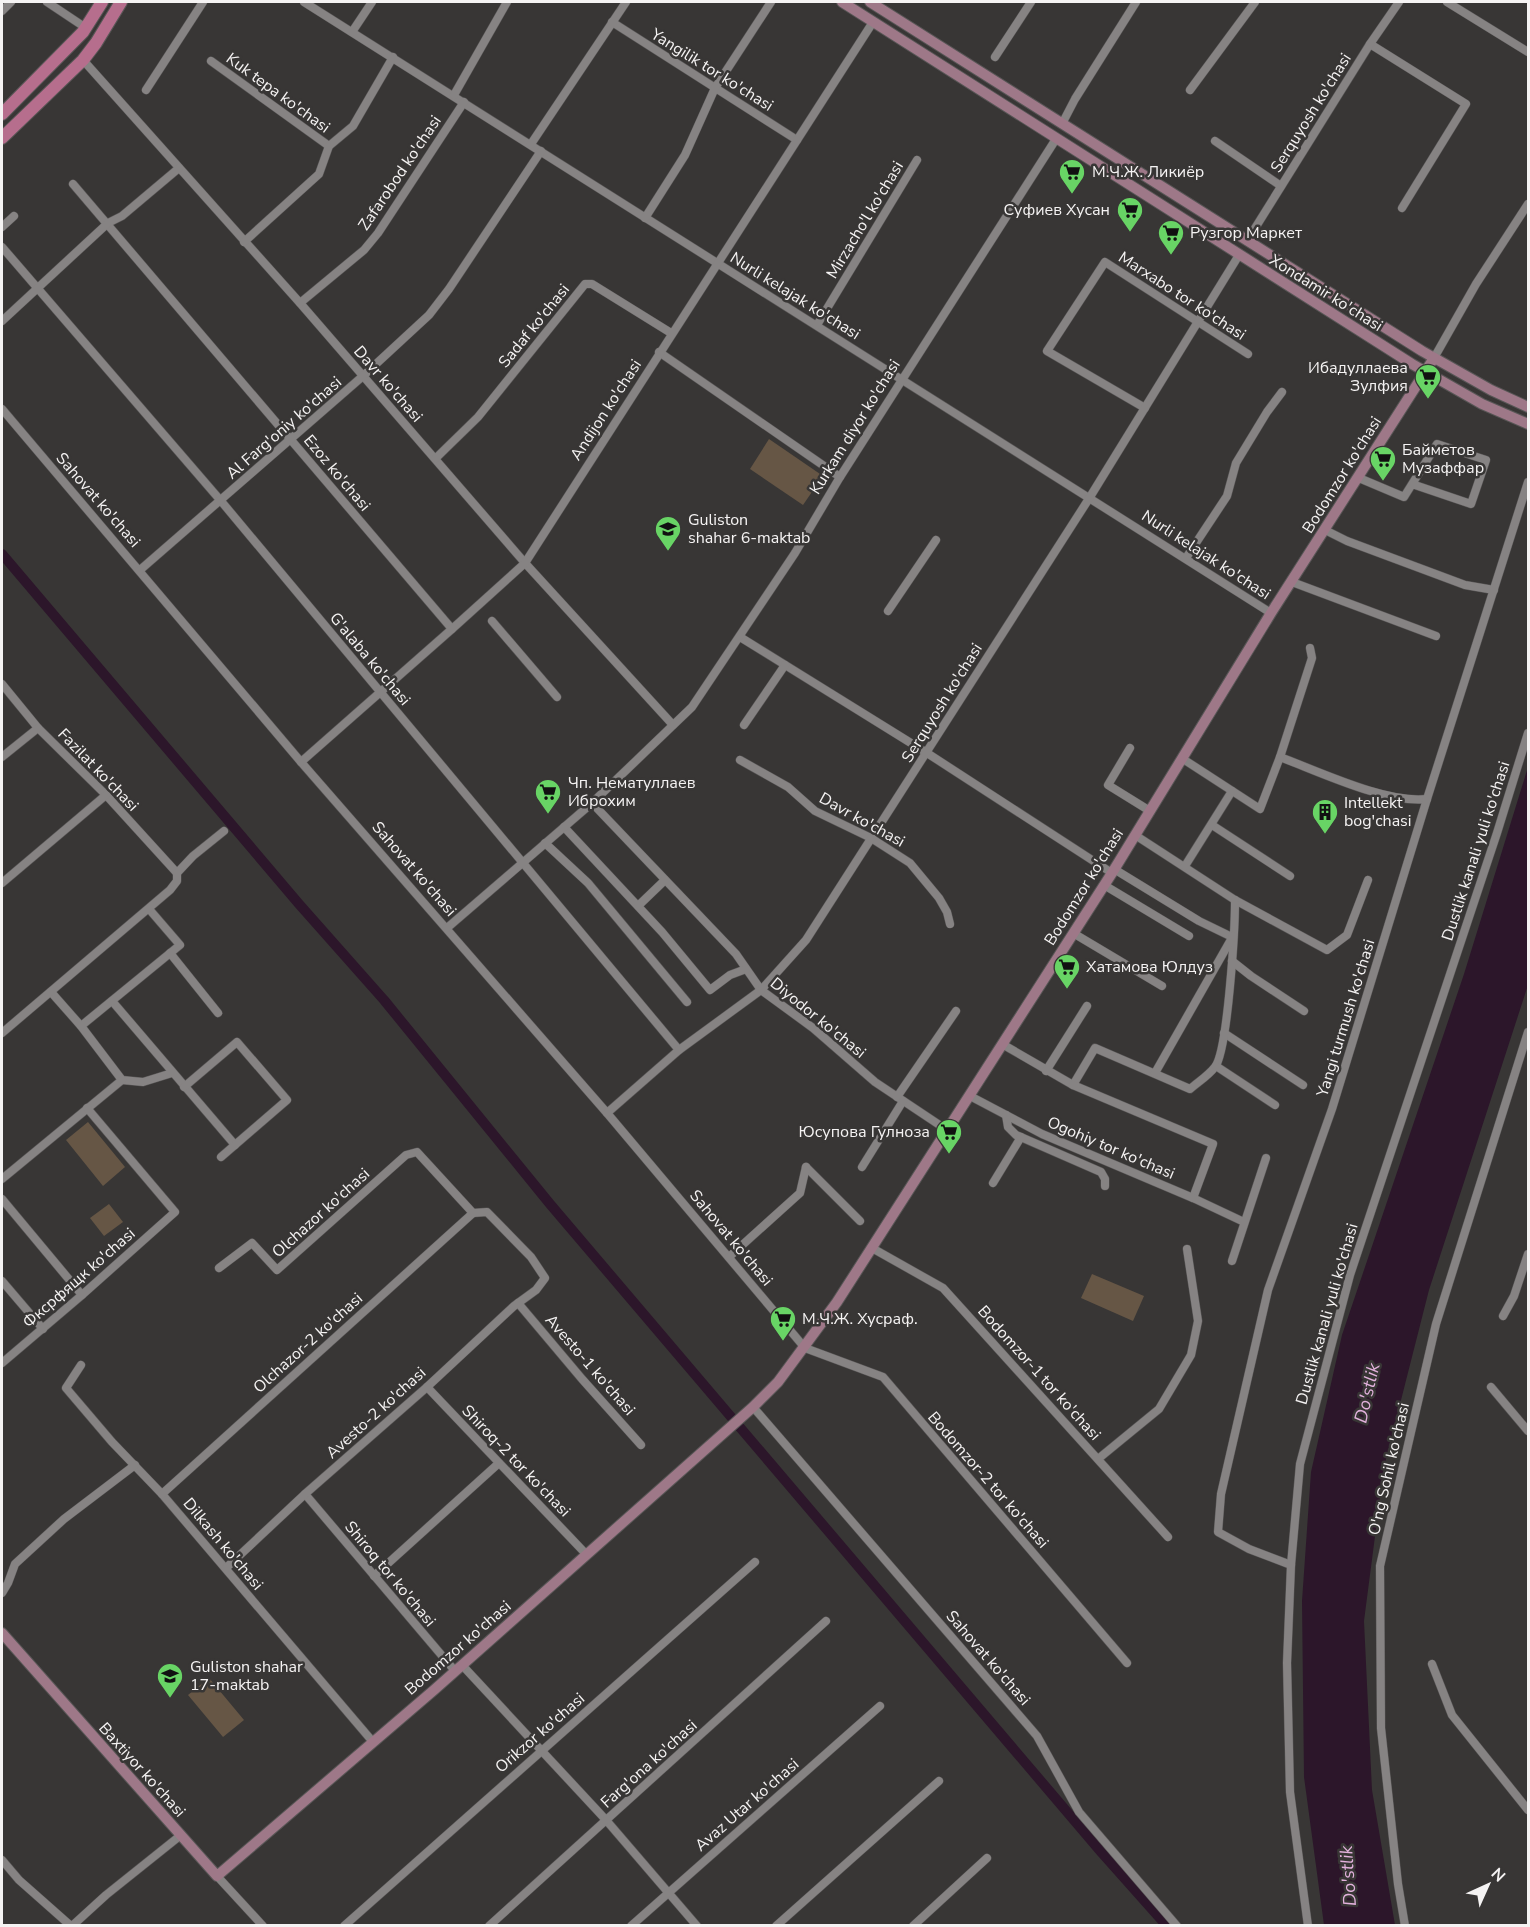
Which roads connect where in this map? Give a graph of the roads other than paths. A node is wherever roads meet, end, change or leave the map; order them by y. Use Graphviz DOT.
graph roads {
  1 [pos="11,2"];
  2 [pos="47,2"];
  3 [pos="102,2"];
  4 [pos="121,2"];
  5 [pos="203,2"];
  6 [pos="304,2"];
  7 [pos="372,2"];
  8 [pos="507,2"];
  9 [pos="626,2"];
  10 [pos="771,2"];
  11 [pos="842,2"];
  12 [pos="870,2"];
  13 [pos="1031,2"];
  14 [pos="1136,2"];
  15 [pos="1255,2"];
  16 [pos="1399,2"];
  17 [pos="1447,2"];
  18 [pos="882,5"];
  19 [pos="2,11"];
  20 [pos="612,22"];
  21 [pos="873,22"];
  22 [pos="86,28"];
  23 [pos="352,32"];
  24 [pos="1370,44"];
  25 [pos="1528,52"];
  26 [pos="393,57"];
  27 [pos="995,57"];
  28 [pos="83,60"];
  29 [pos="211,61"];
  30 [pos="715,88"];
  31 [pos="146,90"];
  32 [pos="1190,90"];
  33 [pos="454,95"];
  34 [pos="464,102"];
  35 [pos="2,114"];
  36 [pos="1063,122"];
  37 [pos="2,138"];
  38 [pos="1056,139"];
  39 [pos="797,140"];
  40 [pos="1215,141"];
  41 [pos="531,144"];
  42 [pos="329,146"];
  43 [pos="541,151"];
  44 [pos="917,160"];
  45 [pos="179,168"];
  46 [pos="73,184"];
  47 [pos="1281,186"];
  48 [pos="1528,204"];
  49 [pos="1402,208"];
  50 [pos="14,216"];
  51 [pos="645,218"];
  52 [pos="108,223"];
  53 [pos="2,227"];
  54 [pos="1247,241"];
  55 [pos="244,242"];
  56 [pos="2,247"];
  57 [pos="1239,255"];
  58 [pos="718,265"];
  59 [pos="38,288"];
  60 [pos="300,303"];
  61 [pos="2,321"];
  62 [pos="1198,322"];
  63 [pos="817,325"];
  64 [pos="671,333"];
  65 [pos="659,352"];
  66 [pos="1248,354"];
  67 [pos="1434,358"];
  68 [pos="1425,372"];
  69 [pos="363,376"];
  70 [pos="902,380"];
  71 [pos="1282,392"];
  72 [pos="1528,407"];
  73 [pos="1145,408"];
  74 [pos="2,409"];
  75 [pos="1528,424"];
  76 [pos="291,439"];
  77 [pos="436,458"];
  78 [pos="840,477"];
  79 [pos="1359,478"];
  80 [pos="1528,482"];
  81 [pos="1412,484"];
  82 [pos="1090,497"];
  83 [pos="221,501"];
  84 [pos="1325,530"];
  85 [pos="936,540"];
  86 [pos="1186,558"];
  87 [pos="525,562"];
  88 [pos="140,570"];
  89 [pos="1292,582"];
  90 [pos="1494,590"];
  91 [pos="888,611"];
  92 [pos="1271,613"];
  93 [pos="492,621"];
  94 [pos="452,630"];
  95 [pos="1436,636"];
  96 [pos="740,637"];
  97 [pos="1310,648"];
  98 [pos="785,665"];
  99 [pos="2,684"];
  100 [pos="379,692"];
  101 [pos="557,697"];
  102 [pos="673,725"];
  103 [pos="744,725"];
  104 [pos="38,728"];
  105 [pos="1528,733"];
  106 [pos="1130,748"];
  107 [pos="927,753"];
  108 [pos="2,757"];
  109 [pos="1280,757"];
  110 [pos="1183,759"];
  111 [pos="740,760"];
  112 [pos="301,762"];
  113 [pos="1232,791"];
  114 [pos="106,795"];
  115 [pos="1427,799"];
  116 [pos="592,803"];
  117 [pos="1150,811"];
  118 [pos="1212,825"];
  119 [pos="564,827"];
  120 [pos="224,831"];
  121 [pos="1135,835"];
  122 [pos="871,838"];
  123 [pos="544,843"];
  124 [pos="521,863"];
  125 [pos="1185,866"];
  126 [pos="1113,871"];
  127 [pos="177,873"];
  128 [pos="1290,876"];
  129 [pos="665,880"];
  130 [pos="1368,880"];
  131 [pos="2,883"];
  132 [pos="1104,885"];
  133 [pos="1235,900"];
  134 [pos="638,906"];
  135 [pos="148,909"];
  136 [pos="950,924"];
  137 [pos="447,928"];
  138 [pos="1073,933"];
  139 [pos="1234,935"];
  140 [pos="1190,936"];
  141 [pos="170,953"];
  142 [pos="1232,961"];
  143 [pos="746,969"];
  144 [pos="1162,986"];
  145 [pos="761,990"];
  146 [pos="51,992"];
  147 [pos="112,1001"];
  148 [pos="687,1002"];
  149 [pos="1087,1006"];
  150 [pos="956,1011"];
  151 [pos="1304,1011"];
  152 [pos="219,1013"];
  153 [pos="81,1026"];
  154 [pos="1528,1032"];
  155 [pos="2,1033"];
  156 [pos="1224,1033"];
  157 [pos="1002,1044"];
  158 [pos="679,1050"];
  159 [pos="1216,1066"];
  160 [pos="1046,1071"];
  161 [pos="1155,1073"];
  162 [pos="172,1074"];
  163 [pos="122,1080"];
  164 [pos="1073,1085"];
  165 [pos="1303,1085"];
  166 [pos="184,1087"];
  167 [pos="970,1096"];
  168 [pos="900,1099"];
  169 [pos="1275,1106"];
  170 [pos="87,1108"];
  171 [pos="607,1113"];
  172 [pos="1006,1115"];
  173 [pos="947,1130"];
  174 [pos="1021,1137"];
  175 [pos="234,1145"];
  176 [pos="221,1157"];
  177 [pos="1266,1158"];
  178 [pos="862,1167"];
  179 [pos="2,1179"];
  180 [pos="993,1183"];
  181 [pos="1105,1186"];
  182 [pos="1193,1198"];
  183 [pos="2,1199"];
  184 [pos="473,1213"];
  185 [pos="860,1221"];
  186 [pos="1244,1222"];
  187 [pos="872,1248"];
  188 [pos="1187,1249"];
  189 [pos="1528,1254"];
  190 [pos="729,1257"];
  191 [pos="1232,1261"];
  192 [pos="219,1268"];
  193 [pos="1525,1274"];
  194 [pos="2,1281"];
  195 [pos="82,1295"];
  196 [pos="518,1302"];
  197 [pos="1503,1316"];
  198 [pos="43,1329"];
  199 [pos="805,1348"];
  200 [pos="2,1364"];
  201 [pos="81,1365"];
  202 [pos="426,1387"];
  203 [pos="1491,1387"];
  204 [pos="748,1410"];
  205 [pos="1528,1431"];
  206 [pos="641,1445"];
  207 [pos="1098,1459"];
  208 [pos="499,1463"];
  209 [pos="135,1465"];
  210 [pos="162,1494"];
  211 [pos="305,1494"];
  212 [pos="1168,1537"];
  213 [pos="586,1554"];
  214 [pos="755,1562"];
  215 [pos="1291,1565"];
  216 [pos="226,1568"];
  217 [pos="374,1576"];
  218 [pos="2,1593"];
  219 [pos="826,1622"];
  220 [pos="2,1633"];
  221 [pos="1127,1663"];
  222 [pos="1432,1664"];
  223 [pos="459,1668"];
  224 [pos="880,1706"];
  225 [pos="373,1742"];
  226 [pos="541,1750"];
  227 [pos="939,1781"];
  228 [pos="1528,1810"];
  229 [pos="606,1820"];
  230 [pos="181,1835"];
  231 [pos="987,1858"];
  232 [pos="2,1860"];
  233 [pos="217,1876"];
  234 [pos="669,1892"];
  235 [pos="71,1926"];
  236 [pos="263,1926"];
  237 [pos="344,1926"];
  238 [pos="489,1926"];
  239 [pos="631,1926"];
  240 [pos="697,1926"];
  241 [pos="776,1926"];
  242 [pos="913,1926"];
  243 [pos="1177,1926"];
  244 [pos="1308,1926"];
  245 [pos="1405,1926"];
  1 -- 19 [label="street"];
  2 -- 22 [label="street"];
  3 -- 22 [label="main road"];
  4 -- 28 [label="main road"];
  5 -- 31 [label="street"];
  6 -- 23 [label="street, Nurli kelajak ko'chasi"];
  7 -- 23 [label="street"];
  8 -- 33 [label="street"];
  9 -- 20 [label="street"];
  10 -- 30 [label="street"];
  11 -- 21 [label="street, Xondamir ko'chasi"];
  12 -- 18 [label="street, Xondamir ko'chasi"];
  13 -- 27 [label="street"];
  14 -- 36 [label="street, Kurkam diyor ko'chasi"];
  15 -- 32 [label="street"];
  16 -- 24 [label="street, Serquyosh ko'chasi"];
  17 -- 25 [label="street"];
  18 -- 36 [label="street, Xondamir ko'chasi"];
  20 -- 30 [label="street, Yangilik tor ko'chasi"];
  20 -- 41 [label="street"];
  21 -- 38 [label="street, Xondamir ko'chasi"];
  21 -- 39 [label="street, Andijon ko'chasi"];
  22 -- 35 [label="main road"];
  23 -- 26 [label="street, Nurli kelajak ko'chasi"];
  24 -- 47 [label="street, Serquyosh ko'chasi"];
  24 -- 49 [label="street"];
  26 -- 33 [label="street, Nurli kelajak ko'chasi"];
  26 -- 42 [label="street"];
  28 -- 37 [label="main road"];
  28 -- 45 [label="street, Davr ko'chasi"];
  29 -- 42 [label="street, Kuk tepa ko'chasi"];
  30 -- 39 [label="street, Yangilik tor ko'chasi"];
  30 -- 51 [label="street"];
  33 -- 34 [label="street, Nurli kelajak ko'chasi"];
  34 -- 41 [label="street, Nurli kelajak ko'chasi"];
  34 -- 60 [label="street, Zafarobod ko'chasi"];
  36 -- 38 [label="street, Kurkam diyor ko'chasi"];
  36 -- 54 [label="street, Xondamir ko'chasi"];
  38 -- 57 [label="street, Xondamir ko'chasi"];
  38 -- 70 [label="street, Kurkam diyor ko'chasi"];
  39 -- 58 [label="street, Andijon ko'chasi"];
  40 -- 47 [label="street"];
  41 -- 43 [label="street, Nurli kelajak ko'chasi"];
  42 -- 55 [label="street"];
  43 -- 51 [label="street, Nurli kelajak ko'chasi"];
  43 -- 69 [label="street, Al Farg'oniy ko'chasi"];
  44 -- 63 [label="street, Mirzacho'l ko'chasi"];
  45 -- 52 [label="street"];
  45 -- 55 [label="street, Davr ko'chasi"];
  46 -- 52 [label="street, Ezoz ko'chasi"];
  47 -- 54 [label="street, Serquyosh ko'chasi"];
  48 -- 67 [label="street"];
  50 -- 53 [label="street"];
  51 -- 58 [label="street, Nurli kelajak ko'chasi"];
  52 -- 59 [label="street"];
  52 -- 76 [label="street, Ezoz ko'chasi"];
  54 -- 67 [label="street, Xondamir ko'chasi"];
  55 -- 60 [label="street, Davr ko'chasi"];
  56 -- 59 [label="street, G'alaba ko'chasi"];
  57 -- 62 [label="street, Serquyosh ko'chasi"];
  57 -- 68 [label="street, Xondamir ko'chasi"];
  58 -- 63 [label="street, Nurli kelajak ko'chasi"];
  58 -- 64 [label="street, Andijon ko'chasi"];
  59 -- 61 [label="street"];
  59 -- 83 [label="street, G'alaba ko'chasi"];
  60 -- 69 [label="street, Davr ko'chasi"];
  62 -- 66 [label="street, Marxabo tor ko'chasi"];
  62 -- 73 [label="street, Serquyosh ko'chasi"];
  62 -- 73 [label="street, Marxabo tor ko'chasi"];
  63 -- 70 [label="street, Nurli kelajak ko'chasi"];
  64 -- 65 [label="street, Andijon ko'chasi"];
  64 -- 77 [label="street, Sadaf ko'chasi"];
  65 -- 78 [label="street"];
  65 -- 87 [label="street, Andijon ko'chasi"];
  67 -- 68 [label="street, Bodomzor ko'chasi"];
  67 -- 72 [label="street, Xondamir ko'chasi"];
  68 -- 75 [label="street, Xondamir ko'chasi"];
  68 -- 79 [label="street, Bodomzor ko'chasi"];
  69 -- 76 [label="street, Al Farg'oniy ko'chasi"];
  69 -- 77 [label="street, Davr ko'chasi"];
  70 -- 78 [label="street, Kurkam diyor ko'chasi"];
  70 -- 82 [label="street, Nurli kelajak ko'chasi"];
  71 -- 86 [label="street"];
  73 -- 82 [label="street, Serquyosh ko'chasi"];
  74 -- 88 [label="street, Sahovat ko'chasi"];
  76 -- 83 [label="street, Al Farg'oniy ko'chasi"];
  76 -- 94 [label="street, Ezoz ko'chasi"];
  77 -- 87 [label="street, Davr ko'chasi"];
  78 -- 96 [label="street, Kurkam diyor ko'chasi"];
  79 -- 81 [label="street"];
  79 -- 84 [label="street, Bodomzor ko'chasi"];
  80 -- 90 [label="street, Yangi turmush ko'chasi"];
  81 -- 81 [label="street"];
  82 -- 86 [label="street, Nurli kelajak ko'chasi"];
  82 -- 107 [label="street, Serquyosh ko'chasi"];
  83 -- 88 [label="street, Al Farg'oniy ko'chasi"];
  83 -- 100 [label="street, G'alaba ko'chasi"];
  84 -- 89 [label="street, Bodomzor ko'chasi"];
  84 -- 90 [label="street"];
  85 -- 91 [label="street"];
  86 -- 92 [label="street, Nurli kelajak ko'chasi"];
  87 -- 94 [label="street, Andijon ko'chasi"];
  87 -- 102 [label="street, Davr ko'chasi"];
  88 -- 112 [label="street, Sahovat ko'chasi"];
  89 -- 92 [label="street, Bodomzor ko'chasi"];
  89 -- 95 [label="street"];
  90 -- 115 [label="street, Yangi turmush ko'chasi"];
  92 -- 110 [label="street, Bodomzor ko'chasi"];
  93 -- 101 [label="street"];
  94 -- 100 [label="street, Andijon ko'chasi"];
  96 -- 98 [label="street"];
  96 -- 102 [label="street, Kurkam diyor ko'chasi"];
  97 -- 109 [label="street"];
  98 -- 103 [label="street"];
  98 -- 107 [label="street"];
  99 -- 104 [label="street, Fazilat ko'chasi"];
  100 -- 112 [label="street, Andijon ko'chasi"];
  100 -- 124 [label="street, G'alaba ko'chasi"];
  102 -- 116 [label="street, Kurkam diyor ko'chasi"];
  104 -- 108 [label="street"];
  104 -- 114 [label="street, Fazilat ko'chasi"];
  105 -- 215 [label="street, Dustlik kanali yuli ko'chasi"];
  106 -- 117 [label="street"];
  107 -- 122 [label="street, Serquyosh ko'chasi"];
  107 -- 126 [label="street"];
  109 -- 113 [label="street"];
  109 -- 115 [label="street"];
  110 -- 113 [label="street"];
  110 -- 117 [label="street, Bodomzor ko'chasi"];
  111 -- 122 [label="street, Davr ko'chasi"];
  112 -- 137 [label="street, Sahovat ko'chasi"];
  113 -- 118 [label="street"];
  114 -- 127 [label="street, Fazilat ko'chasi"];
  114 -- 131 [label="street"];
  115 -- 215 [label="street, Yangi turmush ko'chasi"];
  116 -- 119 [label="street, Kurkam diyor ko'chasi"];
  116 -- 129 [label="street, Diyodor ko'chasi"];
  117 -- 121 [label="street, Bodomzor ko'chasi"];
  118 -- 125 [label="street"];
  118 -- 128 [label="street"];
  119 -- 123 [label="street, Kurkam diyor ko'chasi"];
  119 -- 134 [label="street"];
  120 -- 127 [label="street"];
  121 -- 125 [label="street"];
  121 -- 126 [label="street, Bodomzor ko'chasi"];
  122 -- 136 [label="street, Davr ko'chasi"];
  122 -- 145 [label="street, Serquyosh ko'chasi"];
  123 -- 124 [label="street, Kurkam diyor ko'chasi"];
  123 -- 148 [label="street"];
  124 -- 137 [label="street, Kurkam diyor ko'chasi"];
  124 -- 158 [label="street, G'alaba ko'chasi"];
  125 -- 133 [label="street"];
  126 -- 132 [label="street, Bodomzor ko'chasi"];
  126 -- 139 [label="street"];
  127 -- 135 [label="street"];
  129 -- 134 [label="street"];
  129 -- 143 [label="street, Diyodor ko'chasi"];
  130 -- 133 [label="street"];
  132 -- 138 [label="street, Bodomzor ko'chasi"];
  132 -- 140 [label="street"];
  133 -- 139 [label="street"];
  134 -- 143 [label="street"];
  135 -- 141 [label="street"];
  135 -- 146 [label="street"];
  137 -- 171 [label="street, Sahovat ko'chasi"];
  138 -- 144 [label="street"];
  138 -- 157 [label="street, Bodomzor ko'chasi"];
  139 -- 142 [label="street"];
  139 -- 161 [label="street"];
  141 -- 147 [label="street"];
  141 -- 152 [label="street"];
  142 -- 151 [label="street"];
  142 -- 156 [label="street"];
  143 -- 145 [label="street, Diyodor ko'chasi"];
  145 -- 158 [label="street, Serquyosh ko'chasi"];
  145 -- 168 [label="street, Diyodor ko'chasi"];
  146 -- 153 [label="street"];
  146 -- 155 [label="street"];
  147 -- 153 [label="street"];
  147 -- 162 [label="street"];
  149 -- 160 [label="street"];
  150 -- 168 [label="street"];
  153 -- 163 [label="street"];
  154 -- 245 [label="street, O'ng Sohil ko'chasi"];
  156 -- 159 [label="street"];
  156 -- 165 [label="street"];
  157 -- 160 [label="street"];
  157 -- 167 [label="street, Bodomzor ko'chasi"];
  158 -- 171 [label="street, Serquyosh ko'chasi"];
  159 -- 161 [label="street"];
  159 -- 169 [label="street"];
  160 -- 164 [label="street"];
  161 -- 164 [label="street"];
  162 -- 163 [label="street"];
  162 -- 166 [label="street"];
  163 -- 170 [label="street"];
  164 -- 182 [label="street"];
  166 -- 175 [label="street"];
  166 -- 175 [label="street"];
  167 -- 172 [label="street, Ogohiy tor ko'chasi"];
  167 -- 173 [label="street, Bodomzor ko'chasi"];
  168 -- 173 [label="street, Diyodor ko'chasi"];
  168 -- 178 [label="street"];
  170 -- 179 [label="street"];
  170 -- 195 [label="street, Фксрфящк ko'chasi"];
  171 -- 190 [label="street, Sahovat ko'chasi"];
  172 -- 174 [label="street"];
  172 -- 182 [label="street, Ogohiy tor ko'chasi"];
  173 -- 187 [label="street, Bodomzor ko'chasi"];
  174 -- 180 [label="street"];
  174 -- 181 [label="street"];
  175 -- 176 [label="street"];
  177 -- 186 [label="street"];
  182 -- 186 [label="street, Ogohiy tor ko'chasi"];
  183 -- 195 [label="street"];
  184 -- 192 [label="street, Olchazor ko'chasi"];
  184 -- 196 [label="street, Avesto-2 ko'chasi"];
  184 -- 210 [label="street, Olchazor-2 ko'chasi"];
  185 -- 190 [label="street"];
  186 -- 191 [label="street"];
  187 -- 199 [label="street, Bodomzor ko'chasi"];
  187 -- 207 [label="street, Bodomzor-1 tor ko'chasi"];
  188 -- 207 [label="street"];
  189 -- 193 [label="street"];
  190 -- 199 [label="street, Sahovat ko'chasi"];
  193 -- 197 [label="street"];
  194 -- 198 [label="street"];
  195 -- 198 [label="street, Фксрфящк ko'chasi"];
  196 -- 202 [label="street, Avesto-2 ko'chasi"];
  196 -- 206 [label="street, Avesto-1 ko'chasi"];
  198 -- 200 [label="street, Фксрфящк ko'chasi"];
  199 -- 204 [label="street, Bodomzor ko'chasi"];
  199 -- 221 [label="street, Bodomzor-2 tor ko'chasi"];
  201 -- 209 [label="street, Dilkash ko'chasi"];
  202 -- 208 [label="street, Shiroq-2 tor ko'chasi"];
  202 -- 211 [label="street, Avesto-2 ko'chasi"];
  203 -- 205 [label="street"];
  204 -- 213 [label="street, Bodomzor ko'chasi"];
  204 -- 243 [label="street, Sahovat ko'chasi"];
  207 -- 212 [label="street, Bodomzor-1 tor ko'chasi"];
  208 -- 213 [label="street, Shiroq-2 tor ko'chasi"];
  208 -- 217 [label="street"];
  209 -- 210 [label="street, Dilkash ko'chasi"];
  209 -- 218 [label="street"];
  210 -- 216 [label="street, Dilkash ko'chasi"];
  211 -- 216 [label="street, Avesto-2 ko'chasi"];
  211 -- 217 [label="street, Shiroq tor ko'chasi"];
  213 -- 223 [label="street, Bodomzor ko'chasi"];
  214 -- 226 [label="street, Orikzor ko'chasi"];
  215 -- 244 [label="street, Dustlik kanali yuli ko'chasi"];
  216 -- 225 [label="street, Dilkash ko'chasi"];
  217 -- 223 [label="street, Shiroq tor ko'chasi"];
  219 -- 229 [label="street, Farg'ona ko'chasi"];
  220 -- 230 [label="street, Baxtiyor ko'chasi"];
  222 -- 228 [label="street"];
  223 -- 225 [label="street, Bodomzor ko'chasi"];
  223 -- 226 [label="street, Shiroq tor ko'chasi"];
  224 -- 234 [label="street, Avaz Utar ko'chasi"];
  225 -- 233 [label="street, Bodomzor ko'chasi"];
  226 -- 229 [label="street, Shiroq tor ko'chasi"];
  226 -- 237 [label="street, Orikzor ko'chasi"];
  227 -- 241 [label="street"];
  229 -- 234 [label="street, Shiroq tor ko'chasi"];
  229 -- 238 [label="street, Farg'ona ko'chasi"];
  230 -- 233 [label="street, Baxtiyor ko'chasi"];
  230 -- 235 [label="street"];
  231 -- 242 [label="street"];
  232 -- 235 [label="street"];
  233 -- 236 [label="street, Baxtiyor ko'chasi"];
  234 -- 239 [label="street, Avaz Utar ko'chasi"];
  234 -- 240 [label="street, Shiroq tor ko'chasi"];
}
